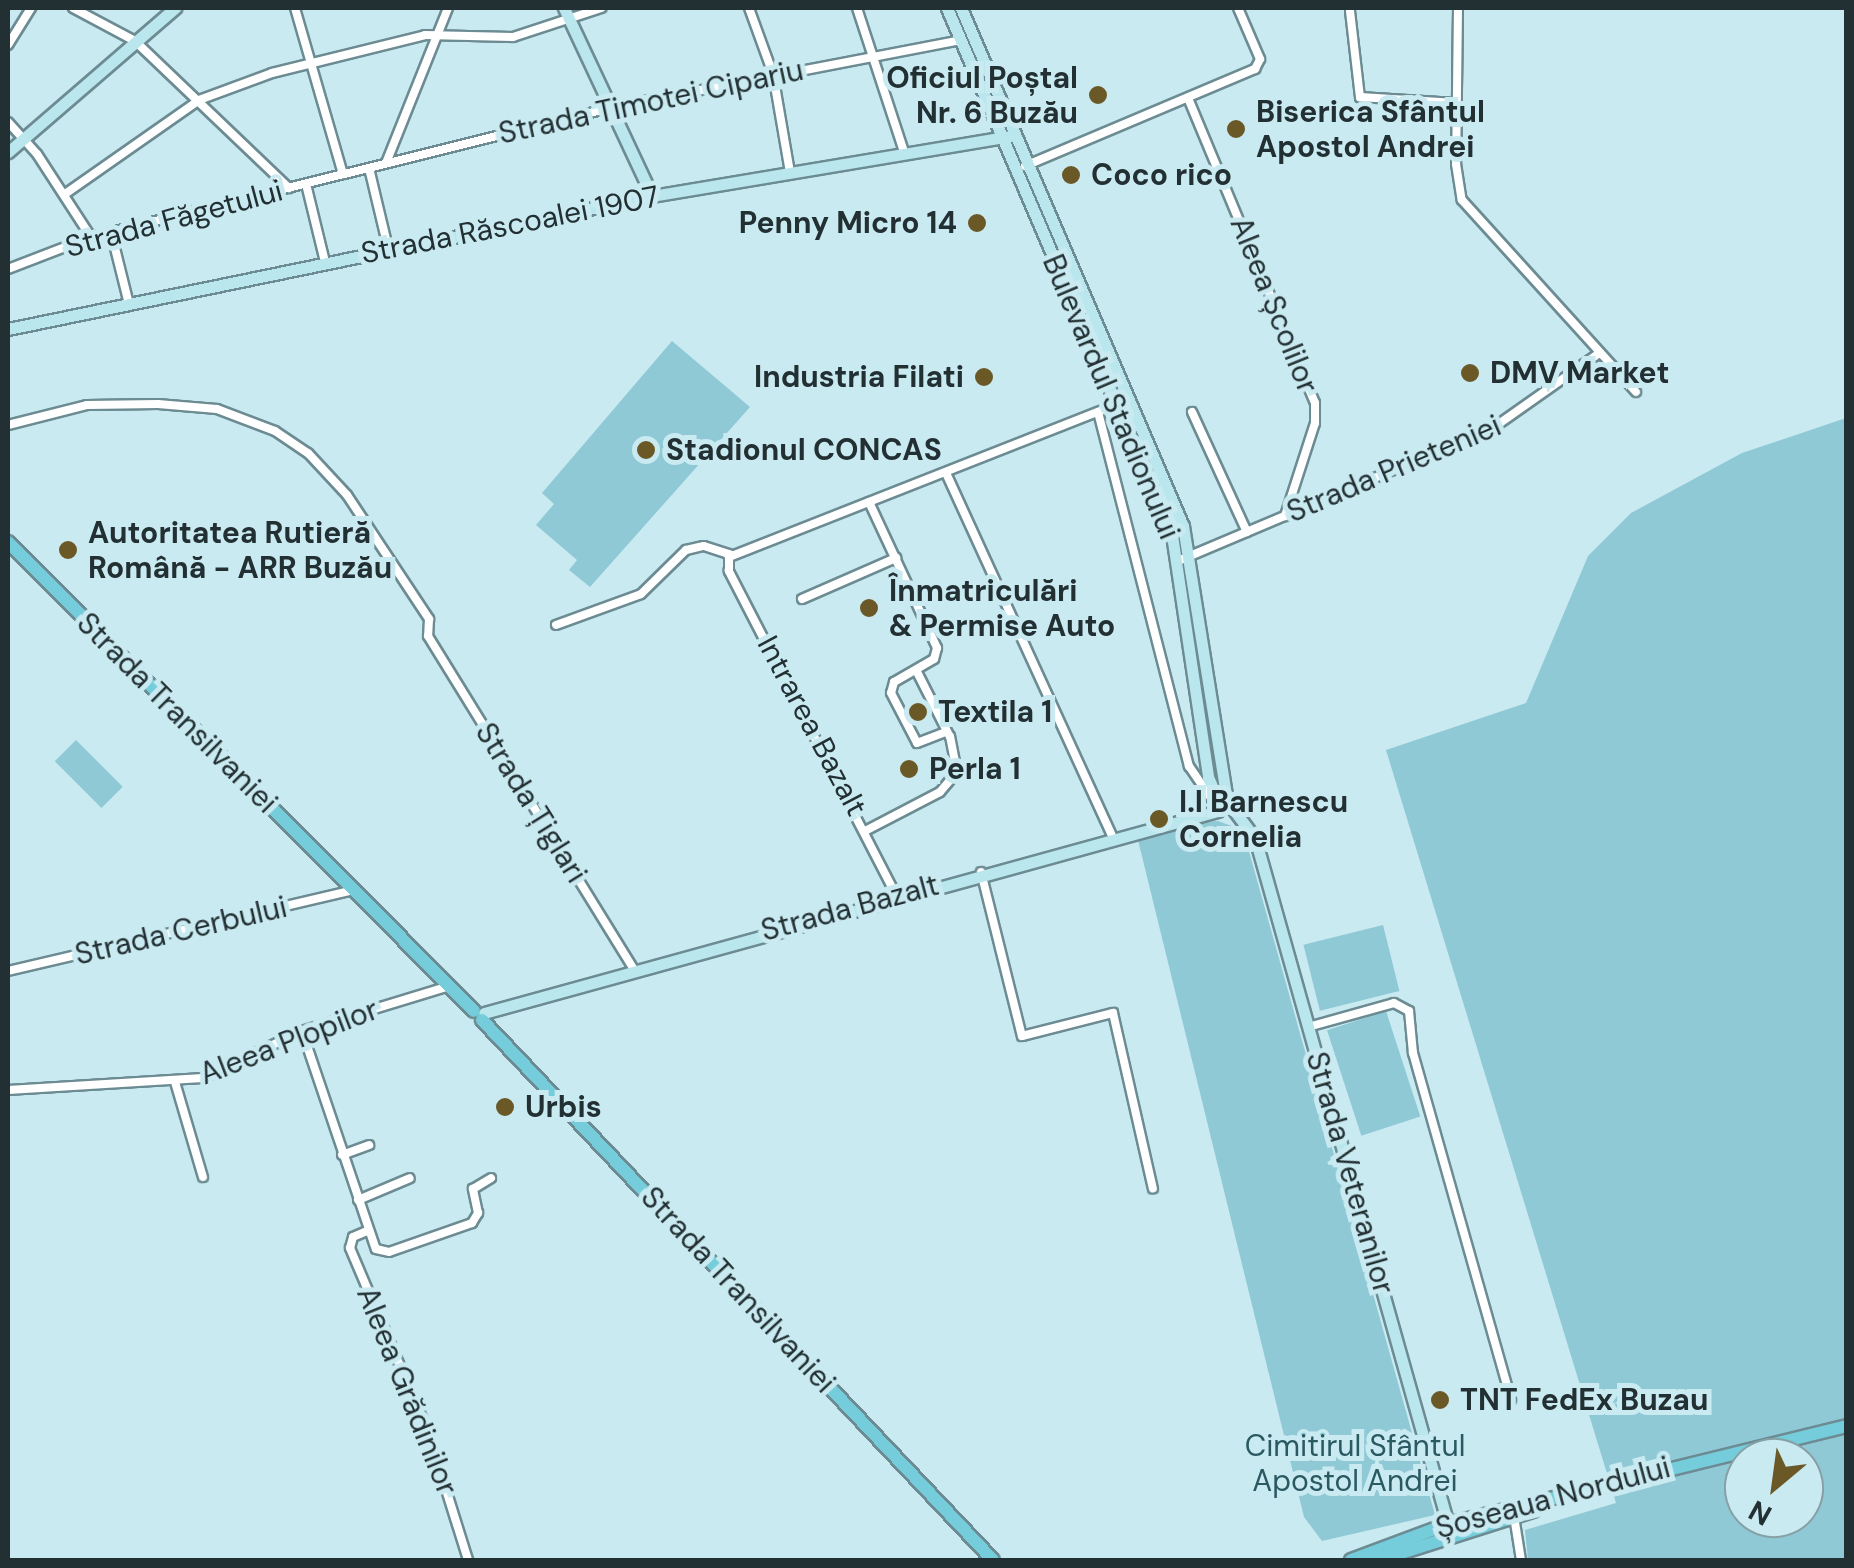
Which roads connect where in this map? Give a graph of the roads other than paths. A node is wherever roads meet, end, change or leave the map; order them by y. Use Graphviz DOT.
graph roads {
  1 [pos="31,8"];
  2 [pos="74,8"];
  3 [pos="175,8"];
  4 [pos="295,8"];
  5 [pos="448,8"];
  6 [pos="601,8"];
  7 [pos="750,8"];
  8 [pos="857,8"];
  9 [pos="947,8"];
  10 [pos="961,8"];
  11 [pos="1238,8"];
  12 [pos="1458,8"];
  13 [pos="1350,11"];
  14 [pos="566,13"];
  15 [pos="437,36"];
  16 [pos="961,40"];
  17 [pos="135,42"];
  18 [pos="8,46"];
  19 [pos="872,56"];
  20 [pos="312,61"];
  21 [pos="773,74"];
  22 [pos="1188,98"];
  23 [pos="198,100"];
  24 [pos="1456,102"];
  25 [pos="613,108"];
  26 [pos="8,122"];
  27 [pos="1009,136"];
  28 [pos="24,138"];
  29 [pos="8,152"];
  30 [pos="904,152"];
  31 [pos="386,163"];
  32 [pos="1022,167"];
  33 [pos="369,168"];
  34 [pos="790,172"];
  35 [pos="343,174"];
  36 [pos="306,184"];
  37 [pos="289,188"];
  38 [pos="66,194"];
  39 [pos="652,196"];
  40 [pos="112,232"];
  41 [pos="91,236"];
  42 [pos="388,248"];
  43 [pos="324,262"];
  44 [pos="8,268"];
  45 [pos="129,304"];
  46 [pos="8,329"];
  47 [pos="1598,354"];
  48 [pos="1636,392"];
  49 [pos="1129,400"];
  50 [pos="1116,405"];
  51 [pos="1098,412"];
  52 [pos="1192,412"];
  53 [pos="8,426"];
  54 [pos="946,473"];
  55 [pos="869,502"];
  56 [pos="1285,516"];
  57 [pos="1247,532"];
  58 [pos="8,542"];
  59 [pos="729,556"];
  60 [pos="896,558"];
  61 [pos="1184,558"];
  62 [pos="802,599"];
  63 [pos="556,625"];
  64 [pos="917,672"];
  65 [pos="946,732"];
  66 [pos="1224,807"];
  67 [pos="867,830"];
  68 [pos="1112,835"];
  69 [pos="981,872"];
  70 [pos="354,890"];
  71 [pos="896,896"];
  72 [pos="634,969"];
  73 [pos="8,971"];
  74 [pos="449,986"];
  75 [pos="480,1015"];
  76 [pos="1308,1026"];
  77 [pos="302,1031"];
  78 [pos="175,1082"];
  79 [pos="8,1090"];
  80 [pos="369,1145"];
  81 [pos="342,1155"];
  82 [pos="203,1177"];
  83 [pos="410,1178"];
  84 [pos="492,1178"];
  85 [pos="1153,1188"];
  86 [pos="358,1200"];
  87 [pos="367,1231"];
  88 [pos="1510,1398"];
  89 [pos="1846,1426"];
  90 [pos="1817,1434"];
  91 [pos="1514,1516"];
  92 [pos="1453,1528"];
  93 [pos="468,1560"];
  94 [pos="993,1560"];
  95 [pos="1352,1560"];
  96 [pos="1379,1560"];
  97 [pos="1402,1560"];
  98 [pos="1520,1560"];
  1 -- 18 [label="street"];
  2 -- 17 [label="street"];
  3 -- 17 [label="main road"];
  4 -- 20 [label="street"];
  5 -- 15 [label="street"];
  6 -- 14 [label="street"];
  7 -- 21 [label="street"];
  8 -- 19 [label="street"];
  9 -- 16 [label="main road, Bulevardul Stadionului"];
  10 -- 27 [label="main road, Bulevardul Stadionului"];
  11 -- 22 [label="street"];
  12 -- 24 [label="street"];
  13 -- 24 [label="street"];
  14 -- 15 [label="street"];
  14 -- 25 [label="main road"];
  15 -- 20 [label="street"];
  15 -- 31 [label="street"];
  16 -- 19 [label="street, Strada Timotei Cipariu"];
  16 -- 27 [label="main road, Bulevardul Stadionului"];
  17 -- 23 [label="street"];
  17 -- 28 [label="main road"];
  19 -- 21 [label="street, Strada Timotei Cipariu"];
  19 -- 30 [label="street"];
  20 -- 23 [label="street"];
  20 -- 35 [label="street"];
  21 -- 25 [label="street, Strada Timotei Cipariu"];
  21 -- 34 [label="street"];
  22 -- 32 [label="street"];
  22 -- 56 [label="street, Aleea Școlilor"];
  23 -- 37 [label="street"];
  23 -- 38 [label="street"];
  24 -- 47 [label="street"];
  25 -- 31 [label="street, Strada Timotei Cipariu"];
  25 -- 39 [label="main road"];
  26 -- 28 [label="street"];
  27 -- 30 [label="main road, Strada Răscoalei 1907"];
  27 -- 32 [label="main road, Bulevardul Stadionului"];
  28 -- 29 [label="main road"];
  28 -- 38 [label="street"];
  30 -- 34 [label="main road, Strada Răscoalei 1907"];
  31 -- 33 [label="street, Strada Timotei Cipariu"];
  32 -- 49 [label="main road, Bulevardul Stadionului"];
  32 -- 50 [label="main road, Bulevardul Stadionului"];
  33 -- 35 [label="street, Strada Timotei Cipariu"];
  33 -- 42 [label="street"];
  34 -- 39 [label="main road, Strada Răscoalei 1907"];
  35 -- 36 [label="street, Strada Făgetului"];
  36 -- 37 [label="street, Strada Făgetului"];
  36 -- 43 [label="street"];
  37 -- 40 [label="street, Strada Făgetului"];
  38 -- 41 [label="street"];
  39 -- 42 [label="main road, Strada Răscoalei 1907"];
  40 -- 41 [label="street, Strada Făgetului"];
  40 -- 45 [label="street"];
  41 -- 44 [label="street, Strada Făgetului"];
  42 -- 43 [label="main road, Strada Răscoalei 1907"];
  43 -- 45 [label="main road, Strada Răscoalei 1907"];
  45 -- 46 [label="main road, Strada Răscoalei 1907"];
  47 -- 48 [label="street"];
  47 -- 56 [label="street, Strada Prieteniei"];
  49 -- 50 [label="street"];
  49 -- 61 [label="main road, Bulevardul Stadionului"];
  50 -- 51 [label="street"];
  50 -- 61 [label="main road, Bulevardul Stadionului"];
  51 -- 54 [label="street"];
  51 -- 66 [label="street"];
  52 -- 57 [label="street"];
  53 -- 72 [label="street, Strada Țiglari"];
  54 -- 55 [label="street"];
  54 -- 68 [label="street"];
  55 -- 59 [label="street"];
  55 -- 60 [label="street"];
  56 -- 57 [label="street, Strada Prieteniei"];
  57 -- 61 [label="street, Strada Prieteniei"];
  58 -- 70 [label="main road, Strada Transilvaniei"];
  59 -- 63 [label="street"];
  59 -- 67 [label="street, Intrarea Bazalt"];
  60 -- 62 [label="street"];
  60 -- 64 [label="street"];
  61 -- 66 [label="main road, Bulevardul Stadionului"];
  64 -- 65 [label="street"];
  64 -- 65 [label="street"];
  65 -- 67 [label="street"];
  66 -- 68 [label="main road, Strada Bazalt"];
  66 -- 76 [label="main road, Strada Veteranilor"];
  67 -- 71 [label="street, Intrarea Bazalt"];
  68 -- 69 [label="main road, Strada Bazalt"];
  69 -- 71 [label="main road, Strada Bazalt"];
  69 -- 85 [label="street"];
  70 -- 73 [label="street, Strada Cerbului"];
  70 -- 74 [label="main road, Strada Transilvaniei"];
  71 -- 72 [label="main road, Strada Bazalt"];
  72 -- 75 [label="main road, Strada Bazalt"];
  74 -- 75 [label="main road, Strada Transilvaniei"];
  74 -- 77 [label="street, Aleea Plopilor"];
  75 -- 94 [label="main road, Strada Transilvaniei"];
  76 -- 88 [label="street"];
  76 -- 92 [label="main road, Strada Veteranilor"];
  77 -- 78 [label="street, Aleea Plopilor"];
  77 -- 81 [label="street, Aleea Grădinilor"];
  78 -- 79 [label="street, Aleea Plopilor"];
  78 -- 82 [label="street"];
  80 -- 81 [label="street"];
  81 -- 86 [label="street, Aleea Grădinilor"];
  83 -- 86 [label="street"];
  84 -- 87 [label="street, Aleea Grădinilor"];
  86 -- 87 [label="street, Aleea Grădinilor"];
  87 -- 93 [label="street, Aleea Grădinilor"];
  89 -- 90 [label="main road, Șoseaua Nordului"];
  90 -- 91 [label="main road, Șoseaua Nordului"];
  90 -- 92 [label="main road, Șoseaua Nordului"];
  91 -- 92 [label="main road, Șoseaua Nordului"];
  91 -- 98 [label="street"];
  92 -- 95 [label="main road, Șoseaua Nordului"];
  92 -- 96 [label="main road, Șoseaua Nordului"];
  92 -- 97 [label="main road, Șoseaua Nordului"];
}
